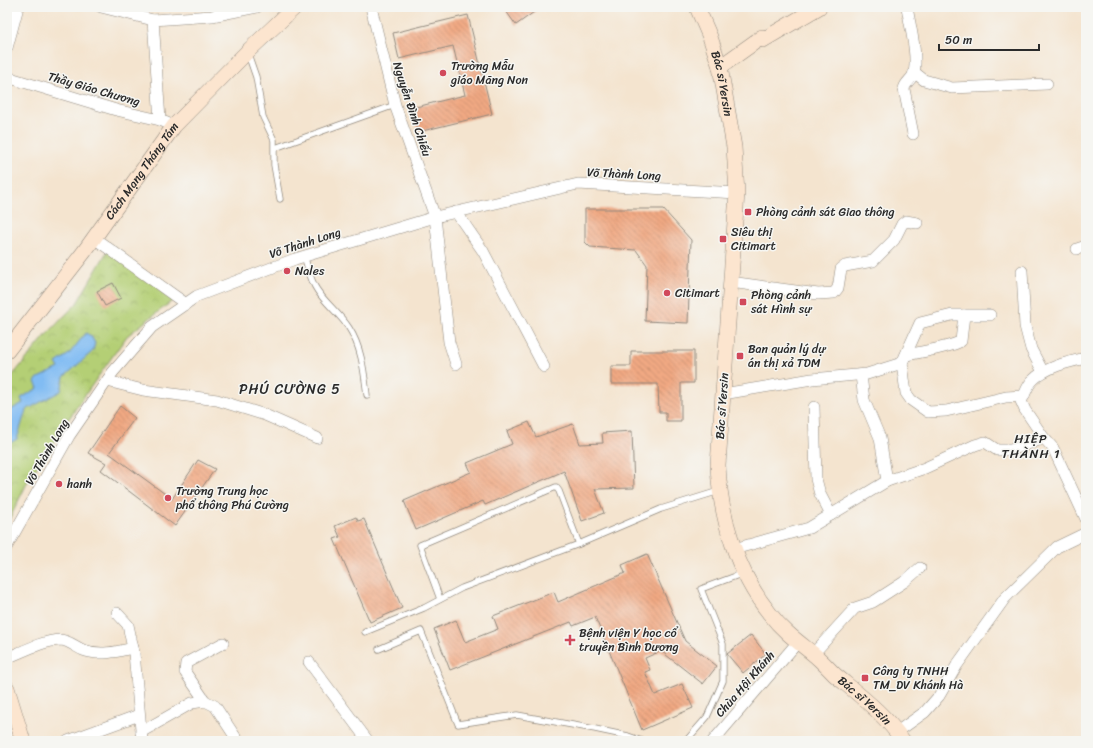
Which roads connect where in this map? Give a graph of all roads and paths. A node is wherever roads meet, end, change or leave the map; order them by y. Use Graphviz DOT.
graph roads {
  1 [pos="18,7"];
  2 [pos="101,7"];
  3 [pos="257,7"];
  4 [pos="295,7"];
  5 [pos="371,7"];
  6 [pos="697,7"];
  7 [pos="819,7"];
  8 [pos="907,7"];
  9 [pos="229,10"];
  10 [pos="153,20"];
  11 [pos="7,48"];
  12 [pos="247,52"];
  13 [pos="720,67"];
  14 [pos="914,72"];
  15 [pos="7,77"];
  16 [pos="1047,84"];
  17 [pos="395,105"];
  18 [pos="167,123"];
  19 [pos="913,134"];
  20 [pos="275,148"];
  21 [pos="736,194"];
  22 [pos="280,199"];
  23 [pos="456,212"];
  24 [pos="435,217"];
  25 [pos="917,223"];
  26 [pos="94,238"];
  27 [pos="304,256"];
  28 [pos="1022,271"];
  29 [pos="730,282"];
  30 [pos="186,304"];
  31 [pos="964,315"];
  32 [pos="990,315"];
  33 [pos="8,350"];
  34 [pos="1086,358"];
  35 [pos="904,359"];
  36 [pos="456,364"];
  37 [pos="544,367"];
  38 [pos="1043,372"];
  39 [pos="861,374"];
  40 [pos="107,381"];
  41 [pos="723,394"];
  42 [pos="367,395"];
  43 [pos="1024,396"];
  44 [pos="814,407"];
  45 [pos="317,438"];
  46 [pos="1044,438"];
  47 [pos="887,480"];
  48 [pos="719,491"];
  49 [pos="831,516"];
  50 [pos="1086,519"];
  51 [pos="1086,533"];
  52 [pos="580,544"];
  53 [pos="7,546"];
  54 [pos="734,549"];
  55 [pos="920,568"];
  56 [pos="744,573"];
  57 [pos="440,599"];
  58 [pos="117,613"];
  59 [pos="365,632"];
  60 [pos="223,642"];
  61 [pos="797,643"];
  62 [pos="133,648"];
  63 [pos="379,649"];
  64 [pos="813,654"];
  65 [pos="7,658"];
  66 [pos="309,662"];
  67 [pos="7,688"];
  68 [pos="205,701"];
  69 [pos="139,714"];
  70 [pos="900,736"];
  71 [pos="142,737"];
  72 [pos="23,741"];
  73 [pos="68,741"];
  74 [pos="238,741"];
  75 [pos="368,741"];
  76 [pos="642,741"];
  77 [pos="686,741"];
  78 [pos="713,741"];
  1 -- 11 [label="street"];
  2 -- 10 [label="street"];
  3 -- 9 [label="street"];
  4 -- 12 [label="main road, Cách Mạng Tháng Tám"];
  5 -- 17 [label="street, Nguyễn Đình Chiểu"];
  6 -- 13 [label="main road, Bác sĩ Yersin"];
  7 -- 13 [label="main road"];
  8 -- 14 [label="street"];
  9 -- 10 [label="street"];
  10 -- 18 [label="street"];
  12 -- 18 [label="main road, Cách Mạng Tháng Tám"];
  12 -- 20 [label="lane"];
  13 -- 21 [label="main road, Bác sĩ Yersin"];
  14 -- 16 [label="street"];
  14 -- 19 [label="street"];
  15 -- 18 [label="street, Thầy Giáo Chương"];
  17 -- 20 [label="lane"];
  17 -- 24 [label="street, Nguyễn Đình Chiểu"];
  18 -- 26 [label="main road, Cách Mạng Tháng Tám"];
  20 -- 22 [label="lane"];
  21 -- 23 [label="street, Võ Thành Long"];
  21 -- 29 [label="main road, Bác sĩ Yersin"];
  23 -- 24 [label="street, Võ Thành Long"];
  23 -- 37 [label="street"];
  24 -- 27 [label="street, Võ Thành Long"];
  24 -- 36 [label="street, Nguyễn Đình Chiểu"];
  25 -- 29 [label="street"];
  26 -- 30 [label="street"];
  26 -- 33 [label="main road, Cách Mạng Tháng Tám"];
  27 -- 30 [label="street, Võ Thành Long"];
  27 -- 42 [label="lane"];
  28 -- 38 [label="street"];
  29 -- 41 [label="main road, Bác sĩ Yersin"];
  30 -- 40 [label="street, Võ Thành Long"];
  31 -- 32 [label="street"];
  31 -- 35 [label="street"];
  31 -- 35 [label="street"];
  34 -- 38 [label="street"];
  35 -- 39 [label="street"];
  35 -- 43 [label="street"];
  38 -- 43 [label="street"];
  39 -- 41 [label="street"];
  39 -- 47 [label="street"];
  40 -- 45 [label="street"];
  40 -- 53 [label="street, Võ Thành Long"];
  41 -- 48 [label="main road, Bác sĩ Yersin"];
  43 -- 46 [label="street"];
  44 -- 49 [label="street"];
  46 -- 47 [label="street"];
  46 -- 50 [label="street"];
  47 -- 49 [label="street"];
  48 -- 52 [label="lane"];
  48 -- 54 [label="main road, Bác sĩ Yersin"];
  49 -- 54 [label="street"];
  51 -- 70 [label="street"];
  52 -- 57 [label="lane"];
  52 -- 57 [label="lane"];
  54 -- 56 [label="main road, Bác sĩ Yersin"];
  55 -- 64 [label="street"];
  56 -- 61 [label="main road, Bác sĩ Yersin"];
  56 -- 77 [label="lane"];
  57 -- 59 [label="lane"];
  58 -- 62 [label="street"];
  60 -- 68 [label="street"];
  61 -- 64 [label="main road, Bác sĩ Yersin"];
  61 -- 78 [label="street, Chùa Hội Khánh"];
  62 -- 65 [label="street"];
  62 -- 69 [label="street"];
  63 -- 76 [label="lane"];
  64 -- 70 [label="main road, Bác sĩ Yersin"];
  66 -- 75 [label="street"];
  67 -- 72 [label="main road"];
  68 -- 71 [label="street"];
  68 -- 74 [label="street"];
  69 -- 71 [label="street"];
  69 -- 73 [label="street"];
}
